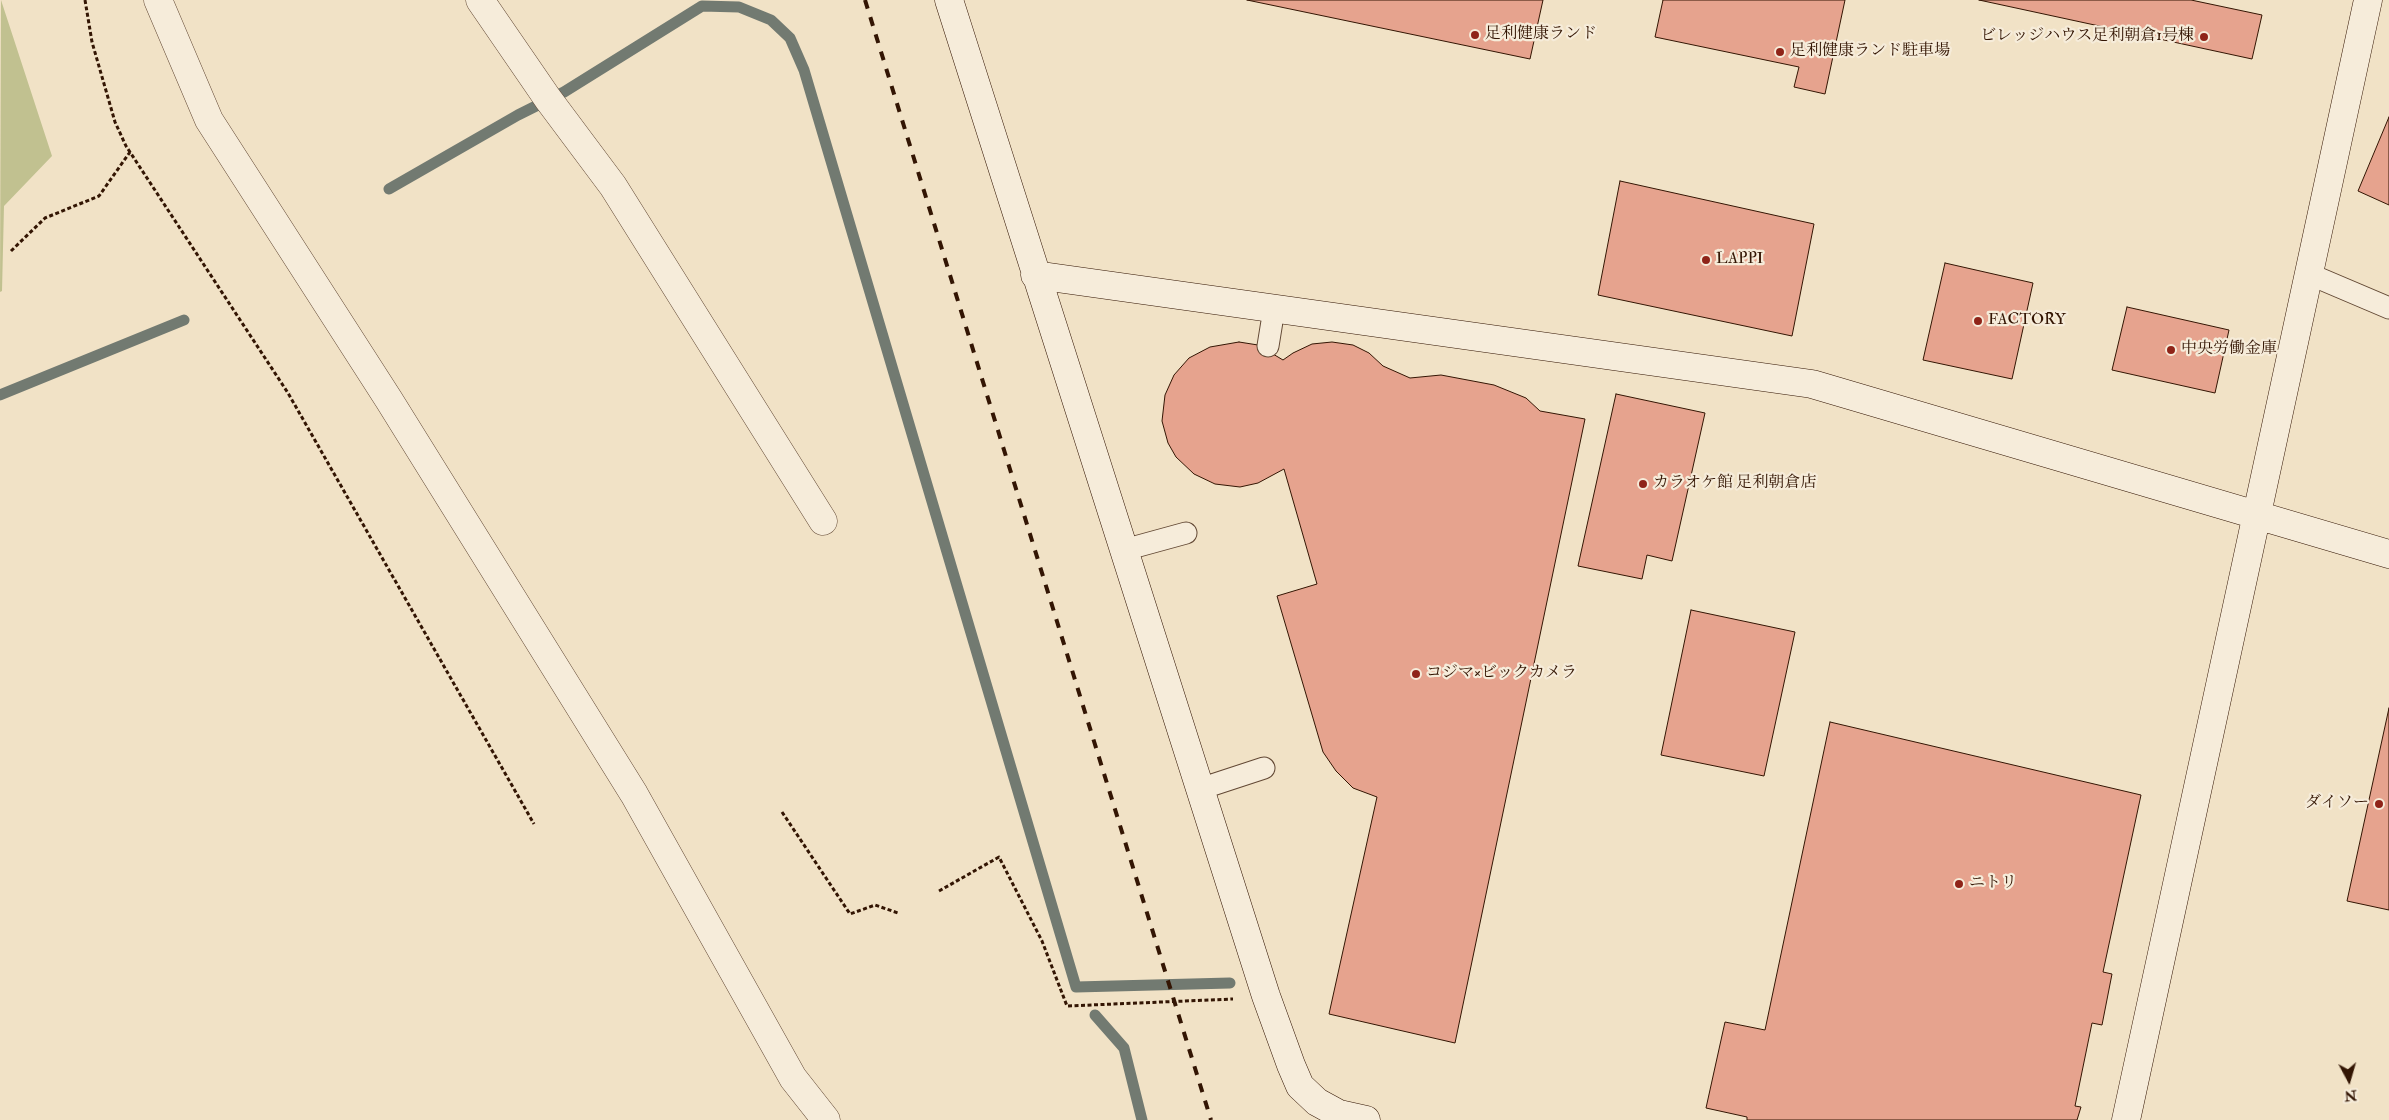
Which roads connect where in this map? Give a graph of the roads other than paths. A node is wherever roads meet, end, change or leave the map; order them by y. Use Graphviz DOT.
graph roads {
  1 [pos="158,0"];
  2 [pos="480,0"];
  3 [pos="949,0"];
  4 [pos="2368,0"];
  5 [pos="2309,274"];
  6 [pos="1035,275"];
  7 [pos="2389,308"];
  8 [pos="1274,309"];
  9 [pos="1268,346"];
  10 [pos="2256,515"];
  11 [pos="823,521"];
  12 [pos="1186,533"];
  13 [pos="1124,550"];
  14 [pos="2389,554"];
  15 [pos="1264,768"];
  16 [pos="1200,789"];
  17 [pos="826,1120"];
  18 [pos="1366,1120"];
  19 [pos="2126,1120"];
  1 -- 17 [label="street"];
  2 -- 11 [label="street"];
  3 -- 6 [label="street"];
  4 -- 5 [label="street"];
  5 -- 7 [label="lane"];
  5 -- 10 [label="street"];
  6 -- 8 [label="street"];
  6 -- 13 [label="street"];
  8 -- 9 [label="lane"];
  8 -- 10 [label="street"];
  10 -- 14 [label="street"];
  10 -- 19 [label="street"];
  12 -- 13 [label="lane"];
  13 -- 16 [label="street"];
  15 -- 16 [label="lane"];
  16 -- 18 [label="street"];
}
